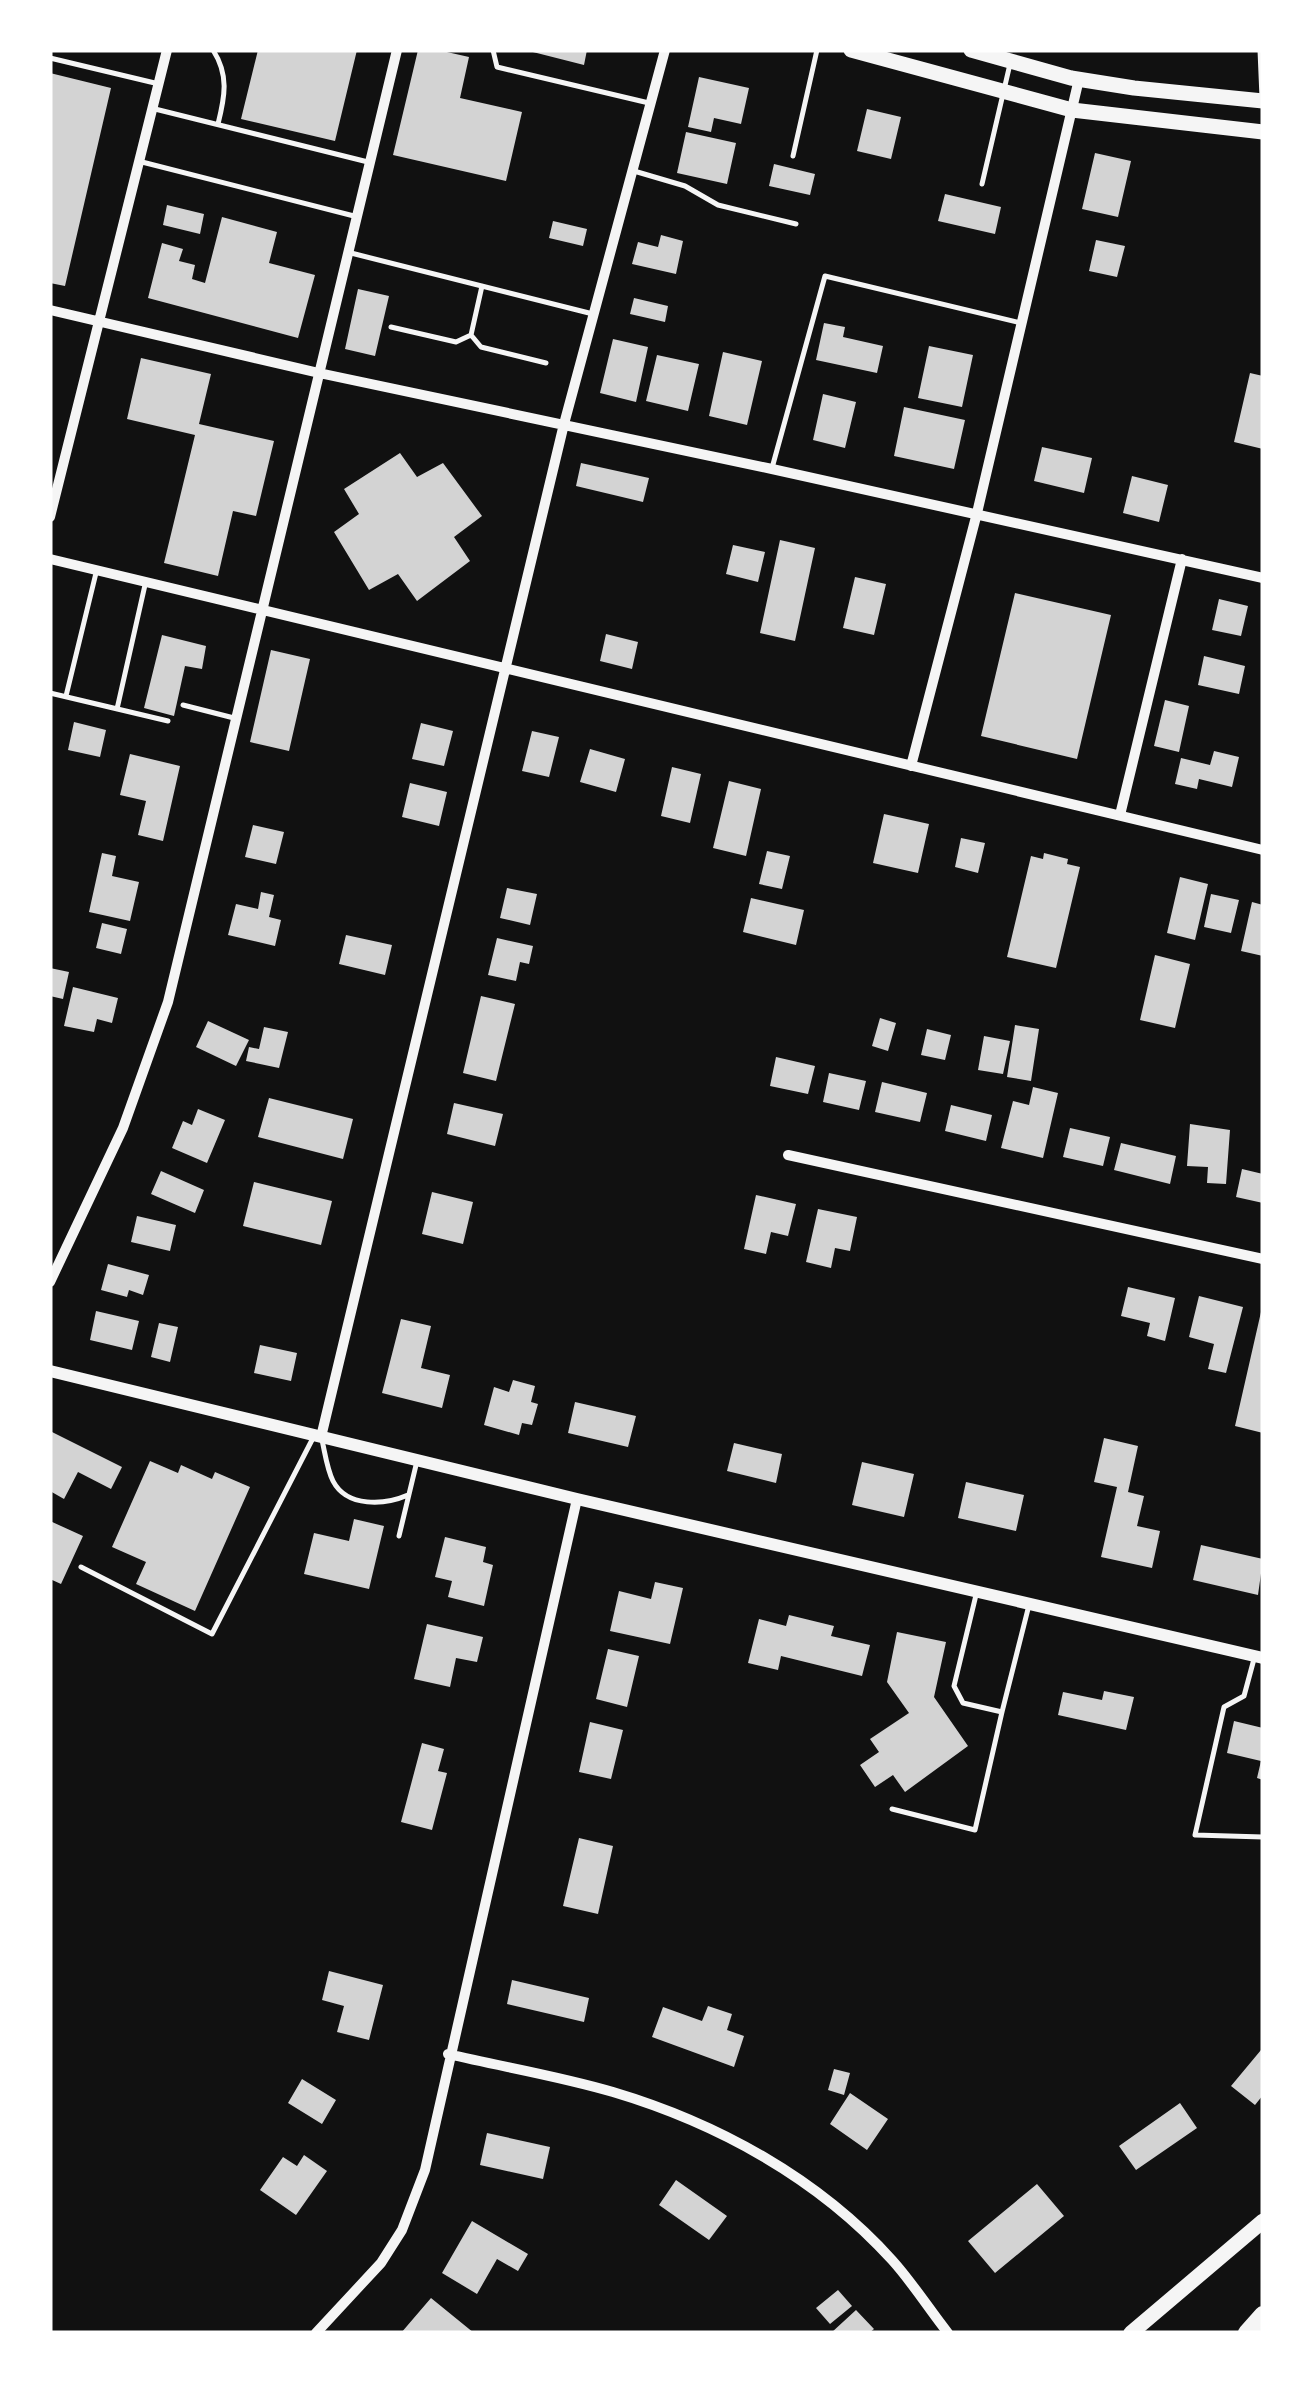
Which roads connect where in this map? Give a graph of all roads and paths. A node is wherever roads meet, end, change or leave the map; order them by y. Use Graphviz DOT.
graph roads {
  1 [pos="167,50"];
  2 [pos="213,50"];
  3 [pos="397,50"];
  4 [pos="494,50"];
  5 [pos="665,50"];
  6 [pos="817,50"];
  7 [pos="852,50"];
  8 [pos="971,50"];
  9 [pos="1260,50"];
  10 [pos="50,58"];
  11 [pos="1011,61"];
  12 [pos="1079,79"];
  13 [pos="158,84"];
  14 [pos="1004,91"];
  15 [pos="1263,101"];
  16 [pos="652,103"];
  17 [pos="152,108"];
  18 [pos="1072,110"];
  19 [pos="218,124"];
  20 [pos="1263,132"];
  21 [pos="794,156"];
  22 [pos="139,161"];
  23 [pos="370,162"];
  24 [pos="634,172"];
  25 [pos="982,184"];
  26 [pos="357,217"];
  27 [pos="796,224"];
  28 [pos="348,252"];
  29 [pos="482,286"];
  30 [pos="50,310"];
  31 [pos="594,314"];
  32 [pos="99,322"];
  33 [pos="1022,323"];
  34 [pos="391,327"];
  35 [pos="471,335"];
  36 [pos="546,363"];
  37 [pos="319,374"];
  38 [pos="564,424"];
  39 [pos="772,468"];
  40 [pos="976,513"];
  41 [pos="50,517"];
  42 [pos="50,559"];
  43 [pos="1182,560"];
  44 [pos="96,570"];
  45 [pos="1263,578"];
  46 [pos="146,582"];
  47 [pos="263,610"];
  48 [pos="506,670"];
  49 [pos="50,694"];
  50 [pos="66,696"];
  51 [pos="183,705"];
  52 [pos="117,708"];
  53 [pos="234,718"];
  54 [pos="168,721"];
  55 [pos="912,766"];
  56 [pos="1120,815"];
  57 [pos="1263,850"];
  58 [pos="788,1155"];
  59 [pos="1263,1259"];
  60 [pos="50,1282"];
  61 [pos="50,1371"];
  62 [pos="318,1436"];
  63 [pos="417,1462"];
  64 [pos="408,1495"];
  65 [pos="577,1500"];
  66 [pos="398,1536"];
  67 [pos="81,1567"];
  68 [pos="977,1592"];
  69 [pos="1029,1604"];
  70 [pos="1259,1657"];
  71 [pos="1002,1712"];
  72 [pos="892,1809"];
  73 [pos="1263,1837"];
  74 [pos="448,2054"];
  75 [pos="1263,2221"];
  76 [pos="1263,2315"];
  77 [pos="316,2333"];
  78 [pos="948,2333"];
  79 [pos="1131,2333"];
  80 [pos="1246,2333"];
  1 -- 13 [label="street"];
  2 -- 19 [label="lane"];
  3 -- 23 [label="street"];
  4 -- 16 [label="lane"];
  5 -- 16 [label="street"];
  6 -- 21 [label="lane"];
  7 -- 14 [label="main road"];
  8 -- 11 [label="main road"];
  9 -- 15 [label="lane"];
  10 -- 13 [label="lane"];
  11 -- 12 [label="main road"];
  11 -- 14 [label="lane"];
  12 -- 15 [label="main road"];
  12 -- 18 [label="street"];
  13 -- 17 [label="street"];
  14 -- 18 [label="main road"];
  14 -- 25 [label="lane"];
  16 -- 24 [label="street"];
  17 -- 19 [label="lane"];
  17 -- 22 [label="street"];
  18 -- 20 [label="main road"];
  18 -- 33 [label="street"];
  19 -- 23 [label="lane"];
  22 -- 26 [label="lane"];
  22 -- 32 [label="street"];
  23 -- 26 [label="street"];
  24 -- 27 [label="lane"];
  24 -- 31 [label="street"];
  26 -- 28 [label="street"];
  28 -- 29 [label="lane"];
  28 -- 37 [label="street"];
  29 -- 31 [label="lane"];
  29 -- 35 [label="lane"];
  30 -- 32 [label="street"];
  31 -- 38 [label="street"];
  32 -- 37 [label="street"];
  32 -- 41 [label="street"];
  33 -- 39 [label="lane"];
  33 -- 40 [label="street"];
  34 -- 35 [label="lane"];
  35 -- 36 [label="lane"];
  37 -- 38 [label="street"];
  37 -- 47 [label="street"];
  38 -- 39 [label="street"];
  38 -- 48 [label="street"];
  39 -- 40 [label="street"];
  40 -- 43 [label="street"];
  40 -- 55 [label="street"];
  42 -- 44 [label="street"];
  43 -- 45 [label="street"];
  43 -- 56 [label="street"];
  44 -- 46 [label="street"];
  44 -- 50 [label="lane"];
  46 -- 47 [label="street"];
  46 -- 52 [label="lane"];
  47 -- 48 [label="street"];
  47 -- 53 [label="street"];
  48 -- 55 [label="street"];
  48 -- 62 [label="street"];
  49 -- 50 [label="lane"];
  50 -- 52 [label="lane"];
  51 -- 53 [label="lane"];
  52 -- 54 [label="lane"];
  53 -- 60 [label="street"];
  55 -- 56 [label="street"];
  56 -- 57 [label="street"];
  58 -- 59 [label="street"];
  61 -- 62 [label="street"];
  62 -- 63 [label="street"];
  62 -- 64 [label="lane"];
  62 -- 67 [label="lane"];
  63 -- 64 [label="lane"];
  63 -- 65 [label="street"];
  64 -- 66 [label="lane"];
  65 -- 68 [label="street"];
  65 -- 74 [label="street"];
  68 -- 69 [label="street"];
  68 -- 71 [label="lane"];
  69 -- 70 [label="street"];
  69 -- 71 [label="lane"];
  70 -- 73 [label="lane"];
  71 -- 72 [label="lane"];
  74 -- 77 [label="street"];
  74 -- 78 [label="street"];
  75 -- 79 [label="main road"];
  76 -- 80 [label="highway"];
}
